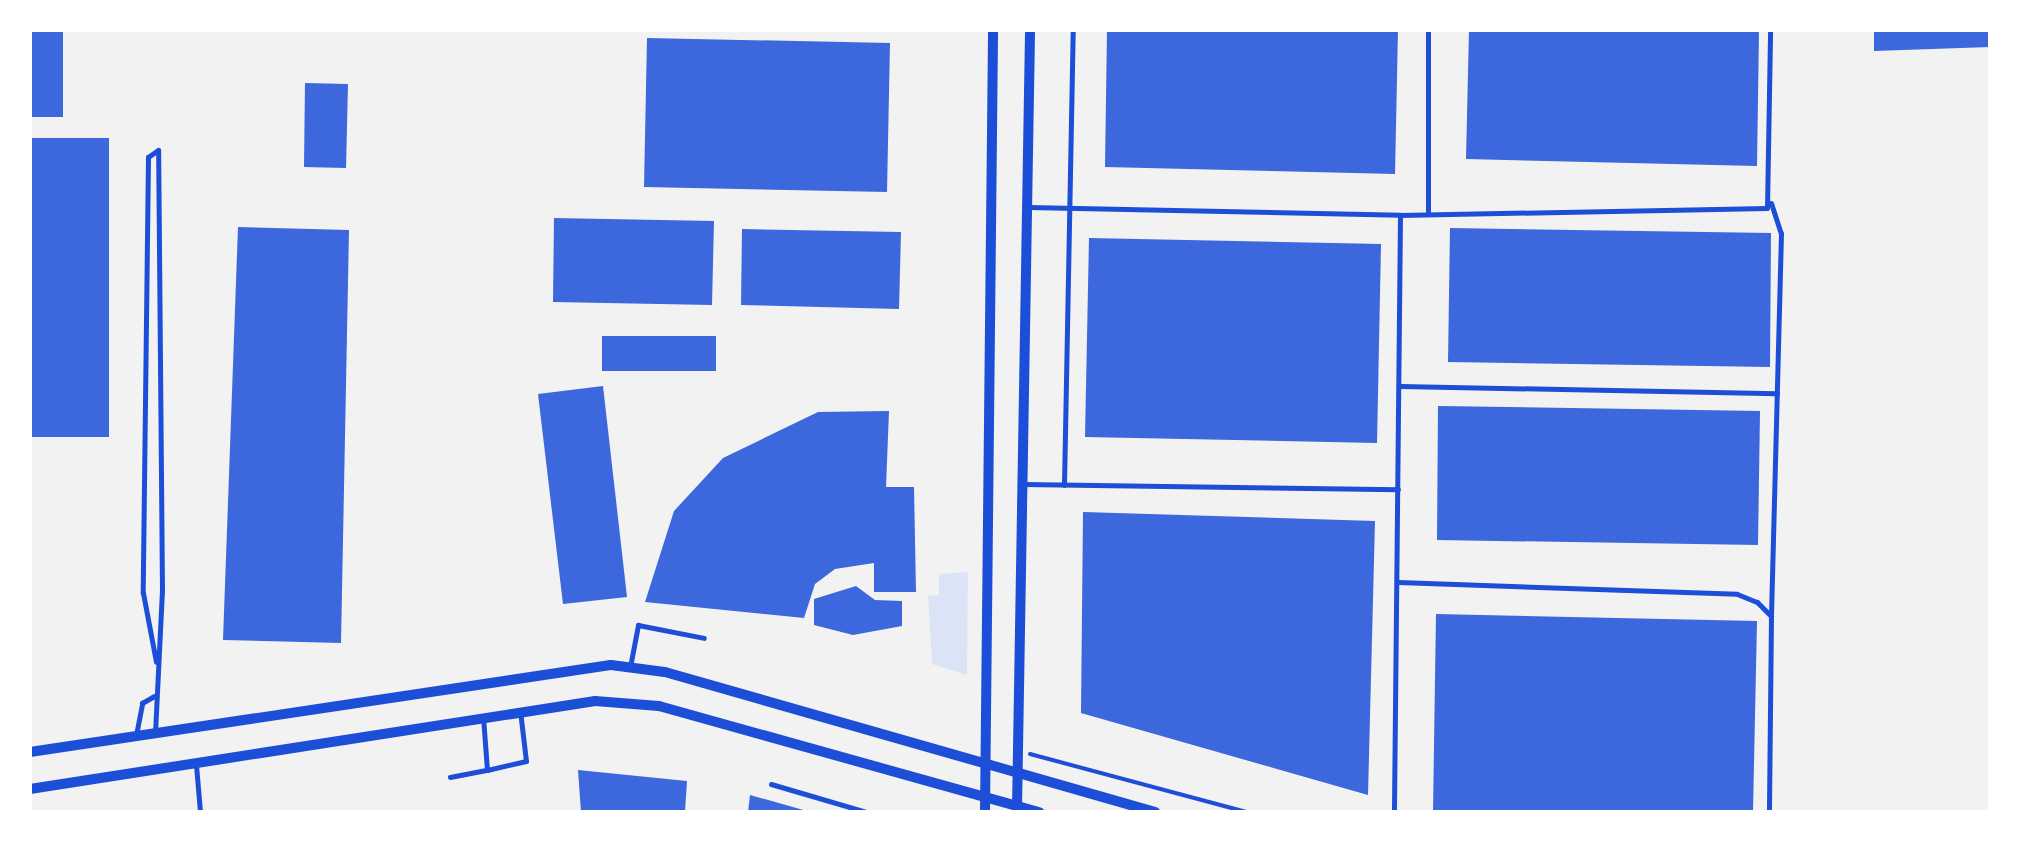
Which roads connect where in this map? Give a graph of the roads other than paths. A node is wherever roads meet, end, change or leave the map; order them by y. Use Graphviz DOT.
graph roads {
  1 [pos="993,30"];
  2 [pos="1030,30"];
  3 [pos="1073,30"];
  4 [pos="1428,30"];
  5 [pos="1770,30"];
  6 [pos="1770,200"];
  7 [pos="1028,207"];
  8 [pos="1072,208"];
  9 [pos="1428,214"];
  10 [pos="1400,215"];
  11 [pos="1399,386"];
  12 [pos="1776,393"];
  13 [pos="1023,484"];
  14 [pos="1064,485"];
  15 [pos="1398,489"];
  16 [pos="1398,582"];
  17 [pos="1771,616"];
  18 [pos="704,638"];
  19 [pos="156,662"];
  20 [pos="630,668"];
  21 [pos="157,696"];
  22 [pos="520,709"];
  23 [pos="483,716"];
  24 [pos="155,733"];
  25 [pos="136,736"];
  26 [pos="30,752"];
  27 [pos="196,762"];
  28 [pos="988,765"];
  29 [pos="487,770"];
  30 [pos="1020,774"];
  31 [pos="450,777"];
  32 [pos="771,784"];
  33 [pos="30,789"];
  34 [pos="986,797"];
  35 [pos="1018,809"];
  36 [pos="198,812"];
  37 [pos="866,812"];
  38 [pos="984,812"];
  39 [pos="1040,812"];
  40 [pos="1155,812"];
  41 [pos="1394,812"];
  42 [pos="1769,812"];
  1 -- 28 [label="street"];
  2 -- 7 [label="street"];
  3 -- 8 [label="lane"];
  4 -- 9 [label="lane"];
  5 -- 6 [label="lane"];
  6 -- 9 [label="lane"];
  6 -- 12 [label="lane"];
  7 -- 8 [label="lane"];
  7 -- 13 [label="street"];
  8 -- 10 [label="lane"];
  8 -- 14 [label="lane"];
  9 -- 10 [label="lane"];
  10 -- 11 [label="lane"];
  11 -- 12 [label="lane"];
  11 -- 15 [label="lane"];
  12 -- 17 [label="lane"];
  13 -- 14 [label="lane"];
  13 -- 30 [label="street"];
  14 -- 15 [label="lane"];
  15 -- 16 [label="lane"];
  16 -- 17 [label="lane"];
  16 -- 41 [label="lane"];
  17 -- 42 [label="lane"];
  18 -- 20 [label="lane"];
  19 -- 19 [label="lane"];
  19 -- 21 [label="lane"];
  20 -- 24 [label="street"];
  20 -- 28 [label="street"];
  21 -- 24 [label="lane"];
  21 -- 25 [label="lane"];
  22 -- 23 [label="street"];
  22 -- 29 [label="lane"];
  22 -- 34 [label="street"];
  23 -- 27 [label="street"];
  23 -- 29 [label="lane"];
  24 -- 25 [label="street"];
  25 -- 26 [label="street"];
  27 -- 33 [label="street"];
  27 -- 36 [label="lane"];
  28 -- 30 [label="street"];
  28 -- 34 [label="street"];
  29 -- 31 [label="lane"];
  30 -- 35 [label="street"];
  30 -- 40 [label="street"];
  32 -- 37 [label="lane"];
  34 -- 35 [label="street"];
  34 -- 38 [label="street"];
  35 -- 39 [label="street"];
}
